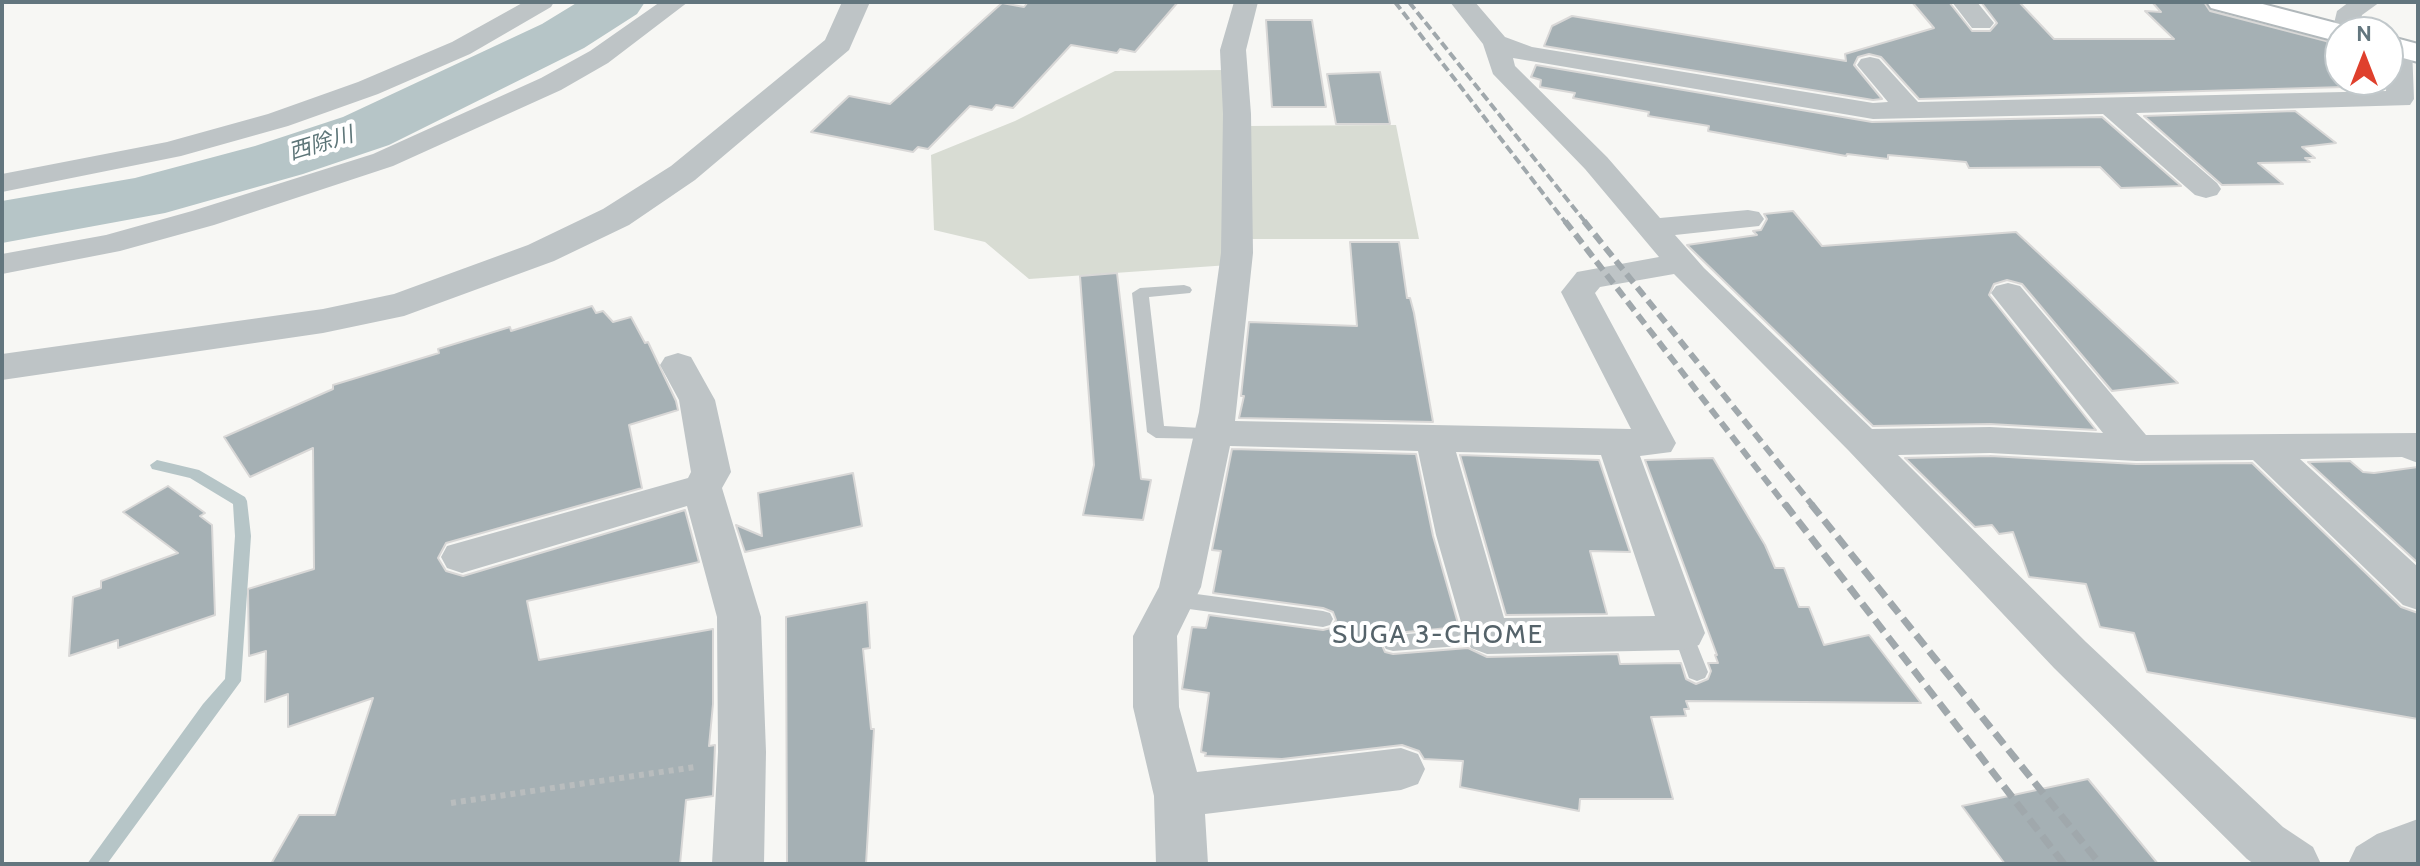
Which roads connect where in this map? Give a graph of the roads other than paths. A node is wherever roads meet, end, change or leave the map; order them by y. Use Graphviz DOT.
graph roads {
  1 [pos="542,2"];
  2 [pos="676,2"];
  3 [pos="856,2"];
  4 [pos="1246,2"];
  5 [pos="1462,2"];
  6 [pos="1964,2"];
  7 [pos="2221,2"];
  8 [pos="2368,2"];
  9 [pos="2348,16"];
  10 [pos="1981,23"];
  11 [pos="2324,28"];
  12 [pos="1496,43"];
  13 [pos="1870,65"];
  14 [pos="2400,96"];
  15 [pos="2110,106"];
  16 [pos="1911,111"];
  17 [pos="2,183"];
  18 [pos="2206,189"];
  19 [pos="1748,219"];
  20 [pos="1651,228"];
  21 [pos="1682,263"];
  22 [pos="2,264"];
  23 [pos="1184,290"];
  24 [pos="2008,293"];
  25 [pos="678,365"];
  26 [pos="2,367"];
  27 [pos="1214,433"];
  28 [pos="1434,439"];
  29 [pos="1616,442"];
  30 [pos="1863,442"];
  31 [pos="2263,447"];
  32 [pos="2136,448"];
  33 [pos="2418,450"];
  34 [pos="702,488"];
  35 [pos="462,557"];
  36 [pos="2418,593"];
  37 [pos="1174,599"];
  38 [pos="1323,619"];
  39 [pos="1487,636"];
  40 [pos="1393,643"];
  41 [pos="1401,769"];
  42 [pos="1179,796"];
  43 [pos="2418,842"];
  44 [pos="738,864"];
  45 [pos="1182,864"];
  46 [pos="2295,864"];
  47 [pos="2374,864"];
  1 -- 17 [label="street"];
  2 -- 22 [label="street"];
  3 -- 26 [label="street"];
  4 -- 27 [label="street"];
  5 -- 12 [label="street"];
  6 -- 10 [label="street"];
  7 -- 11 [label="main road"];
  8 -- 9 [label="street"];
  12 -- 16 [label="street"];
  12 -- 20 [label="street"];
  13 -- 16 [label="street"];
  14 -- 15 [label="street"];
  15 -- 16 [label="street"];
  15 -- 18 [label="street"];
  19 -- 20 [label="street"];
  20 -- 21 [label="street"];
  21 -- 29 [label="street"];
  21 -- 30 [label="street"];
  23 -- 27 [label="lane"];
  24 -- 32 [label="street"];
  25 -- 34 [label="street"];
  27 -- 28 [label="street"];
  27 -- 37 [label="street"];
  28 -- 29 [label="street"];
  28 -- 39 [label="street"];
  29 -- 39 [label="street"];
  30 -- 32 [label="street"];
  30 -- 46 [label="street"];
  31 -- 32 [label="street"];
  31 -- 33 [label="street"];
  31 -- 36 [label="street"];
  34 -- 35 [label="street"];
  34 -- 44 [label="street"];
  37 -- 38 [label="lane"];
  37 -- 42 [label="street"];
  39 -- 40 [label="lane"];
  41 -- 42 [label="street"];
  42 -- 45 [label="street"];
  43 -- 47 [label="street"];
}
